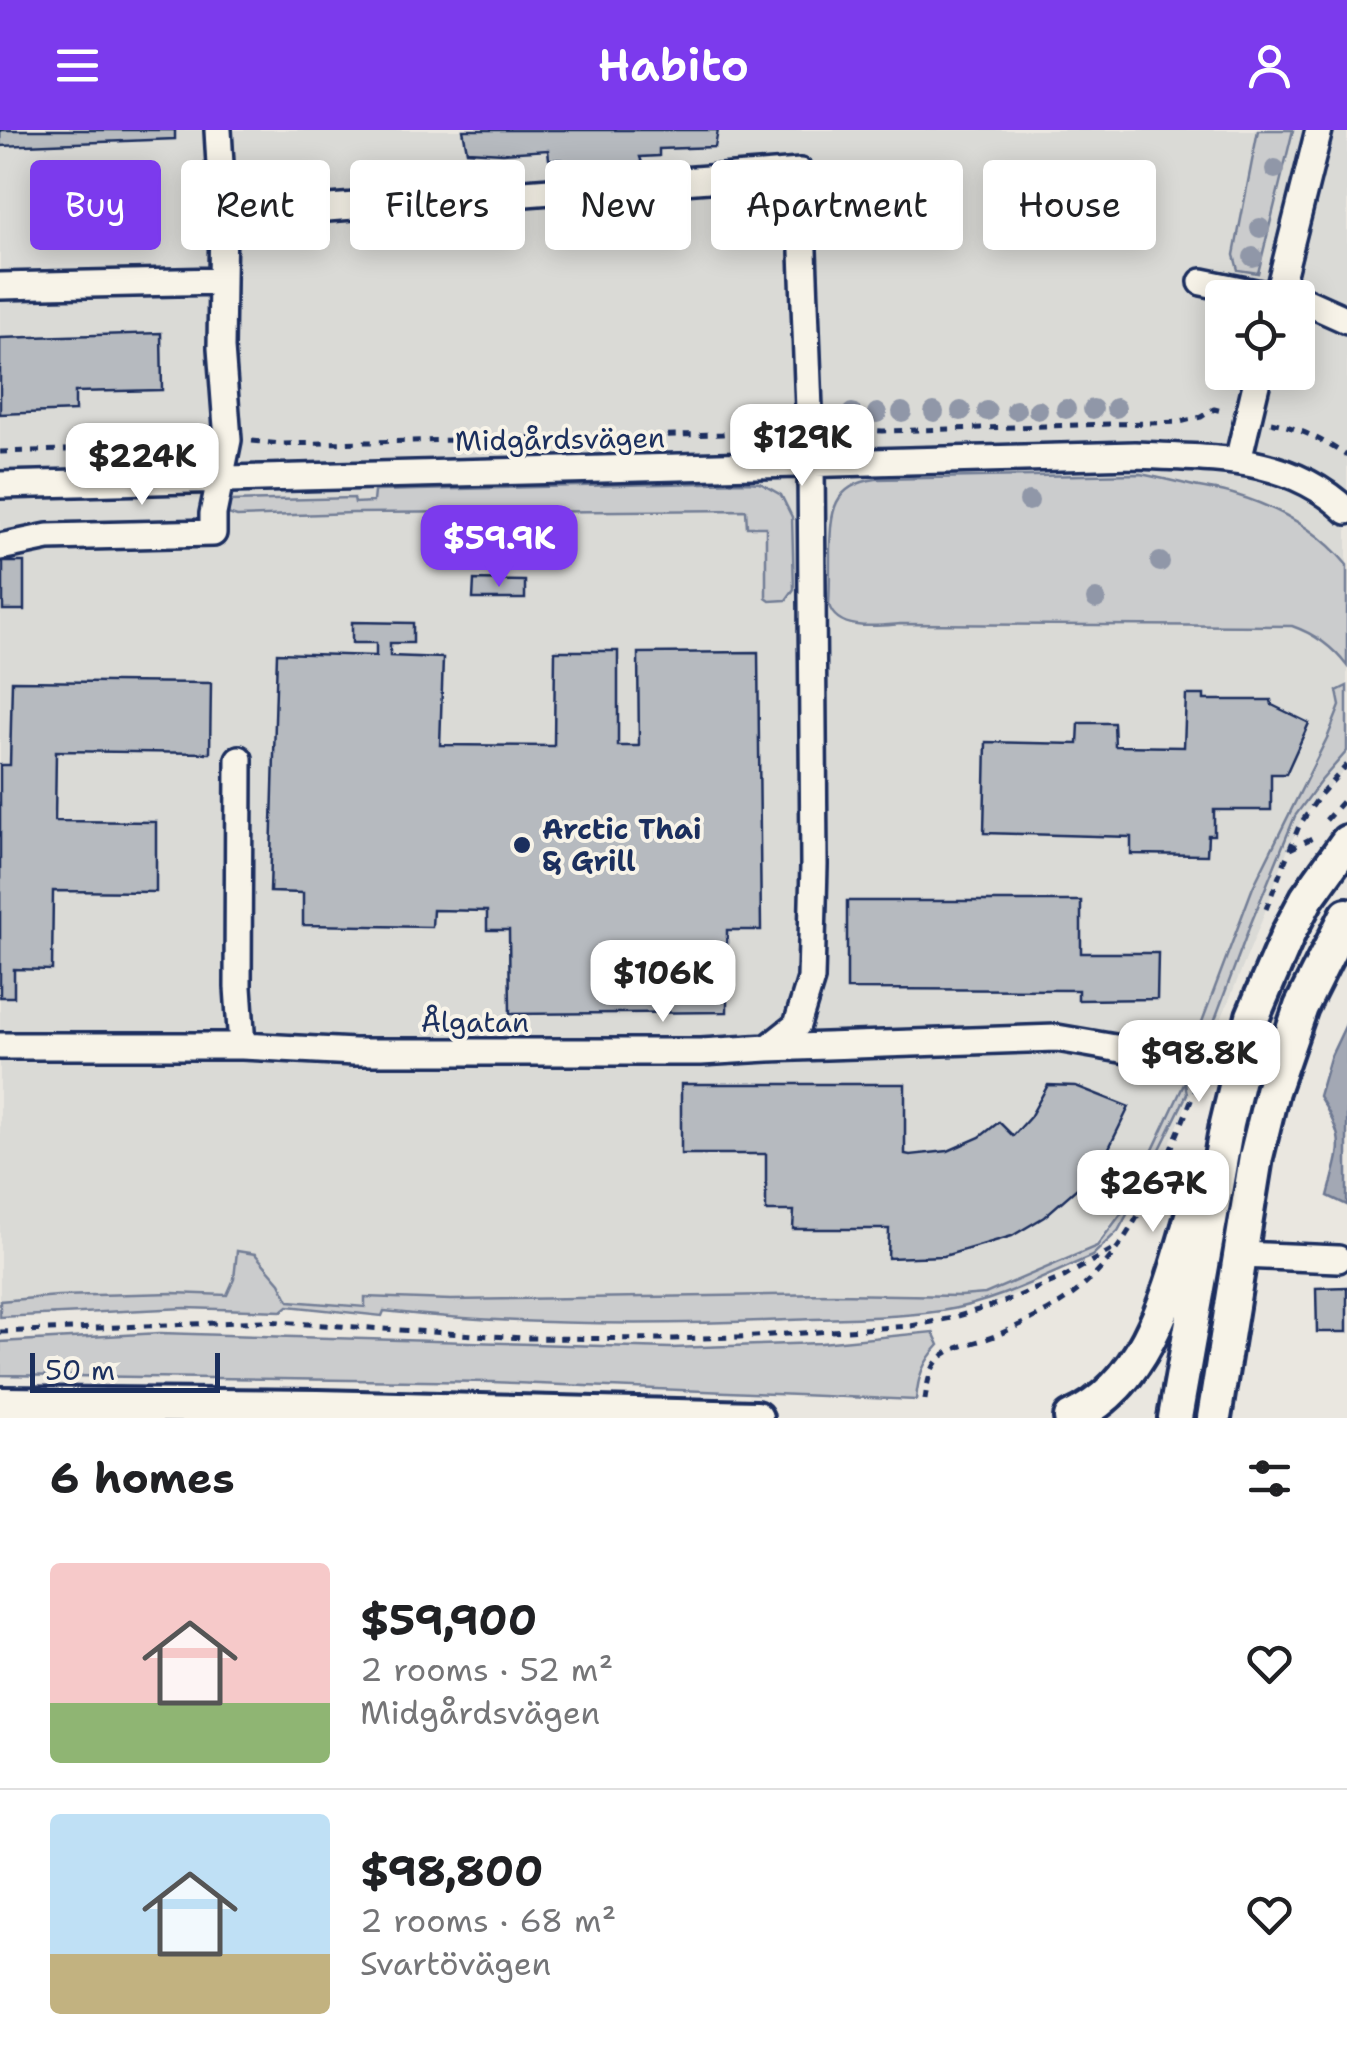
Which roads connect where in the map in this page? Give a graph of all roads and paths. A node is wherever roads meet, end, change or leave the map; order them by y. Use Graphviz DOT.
graph roads {
  1 [pos="218,130"];
  2 [pos="1319,130"];
  3 [pos="219,160"];
  4 [pos="330,208"];
  5 [pos="222,250"];
  6 [pos="1282,280"];
  7 [pos="222,281"];
  8 [pos="1202,282"];
  9 [pos="1205,283"];
  10 [pos="0,286"];
  11 [pos="1315,306"];
  12 [pos="1347,320"];
  13 [pos="1255,390"];
  14 [pos="1248,417"];
  15 [pos="810,423"];
  16 [pos="228,440"];
  17 [pos="0,452"];
  18 [pos="1347,456"];
  19 [pos="1238,460"];
  20 [pos="812,462"];
  21 [pos="220,478"];
  22 [pos="0,484"];
  23 [pos="1347,511"];
  24 [pos="0,547"];
  25 [pos="239,759"];
  26 [pos="1347,766"];
  27 [pos="1313,838"];
  28 [pos="1347,842"];
  29 [pos="1290,849"];
  30 [pos="1347,916"];
  31 [pos="1262,920"];
  32 [pos="1221,1025"];
  33 [pos="0,1046"];
  34 [pos="242,1046"];
  35 [pos="768,1048"];
  36 [pos="1150,1054"];
  37 [pos="1240,1066"];
  38 [pos="1200,1078"];
  39 [pos="1120,1245"];
  40 [pos="1241,1255"];
  41 [pos="1338,1259"];
  42 [pos="0,1332"];
  43 [pos="925,1400"];
  44 [pos="0,1404"];
  45 [pos="756,1418"];
  46 [pos="1071,1418"];
  47 [pos="1175,1418"];
  48 [pos="1214,1418"];
  1 -- 3 [label="street"];
  2 -- 6 [label="street"];
  4 -- 15 [label="street"];
  5 -- 7 [label="street"];
  7 -- 10 [label="street"];
  7 -- 16 [label="street"];
  8 -- 9 [label="street"];
  11 -- 12 [label="street"];
  13 -- 14 [label="street"];
  14 -- 15 [label="path"];
  14 -- 18 [label="path"];
  14 -- 19 [label="street"];
  15 -- 16 [label="path"];
  15 -- 20 [label="street"];
  16 -- 17 [label="path"];
  16 -- 21 [label="street"];
  19 -- 20 [label="street, Midgårdsvägen"];
  19 -- 23 [label="street, Midgårdsvägen"];
  20 -- 21 [label="street, Midgårdsvägen"];
  20 -- 35 [label="street"];
  21 -- 22 [label="street, Midgårdsvägen"];
  21 -- 24 [label="street"];
  25 -- 34 [label="street"];
  26 -- 29 [label="path"];
  27 -- 29 [label="path"];
  28 -- 37 [label="main road"];
  29 -- 31 [label="path"];
  30 -- 40 [label="main road"];
  32 -- 38 [label="path"];
  33 -- 34 [label="street, Ålgatan"];
  34 -- 35 [label="street, Ålgatan"];
  35 -- 36 [label="street, Ålgatan"];
  36 -- 38 [label="path"];
  37 -- 46 [label="main road"];
  37 -- 47 [label="main road"];
  38 -- 39 [label="path"];
  39 -- 42 [label="path"];
  39 -- 43 [label="path"];
  40 -- 41 [label="street"];
  40 -- 48 [label="main road"];
  44 -- 45 [label="main road"];
}
